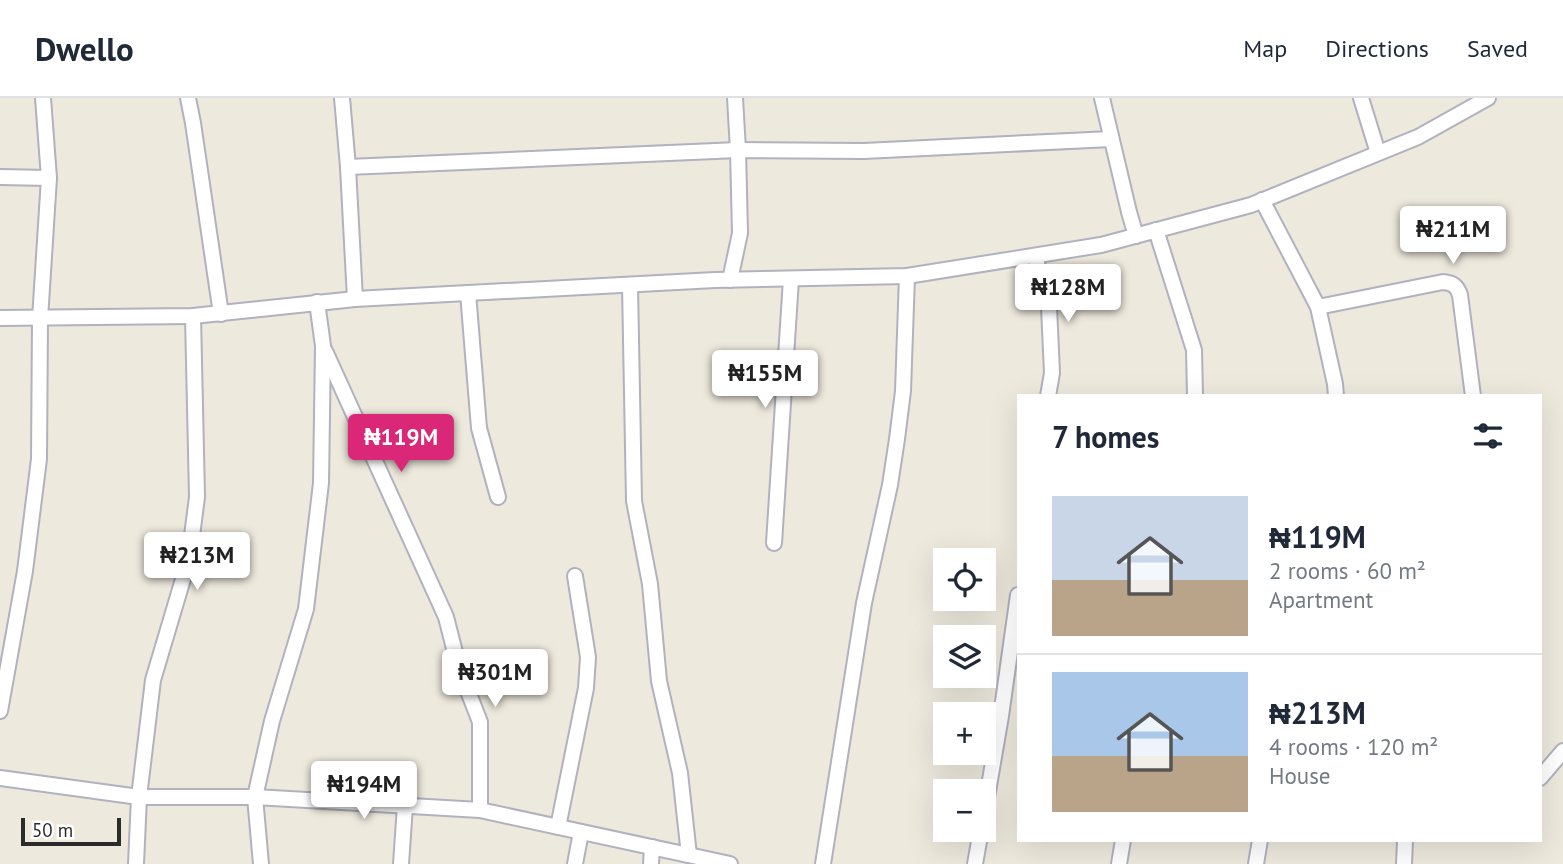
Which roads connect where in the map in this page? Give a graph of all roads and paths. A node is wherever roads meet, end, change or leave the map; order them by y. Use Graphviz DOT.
graph roads {
  1 [pos="43,98"];
  2 [pos="188,98"];
  3 [pos="342,98"];
  4 [pos="734,98"];
  5 [pos="1102,98"];
  6 [pos="1361,98"];
  7 [pos="1489,98"];
  8 [pos="1111,139"];
  9 [pos="738,150"];
  10 [pos="1378,153"];
  11 [pos="348,167"];
  12 [pos="0,177"];
  13 [pos="49,178"];
  14 [pos="1262,200"];
  15 [pos="1156,230"];
  16 [pos="1136,236"];
  17 [pos="1035,256"];
  18 [pos="907,276"];
  19 [pos="791,279"];
  20 [pos="730,280"];
  21 [pos="630,285"];
  22 [pos="468,293"];
  23 [pos="355,299"];
  24 [pos="317,302"];
  25 [pos="1318,307"];
  26 [pos="221,314"];
  27 [pos="193,316"];
  28 [pos="0,318"];
  29 [pos="40,319"];
  30 [pos="323,346"];
  31 [pos="1048,394"];
  32 [pos="1195,394"];
  33 [pos="1336,394"];
  34 [pos="1473,394"];
  35 [pos="498,497"];
  36 [pos="774,543"];
  37 [pos="575,576"];
  38 [pos="1017,602"];
  39 [pos="0,711"];
  40 [pos="1563,751"];
  41 [pos="1542,776"];
  42 [pos="0,778"];
  43 [pos="990,779"];
  44 [pos="139,797"];
  45 [pos="255,797"];
  46 [pos="405,806"];
  47 [pos="480,810"];
  48 [pos="558,827"];
  49 [pos="581,832"];
  50 [pos="979,842"];
  51 [pos="1123,842"];
  52 [pos="1260,842"];
  53 [pos="1405,842"];
  54 [pos="652,847"];
  55 [pos="689,855"];
  56 [pos="136,864"];
  57 [pos="261,864"];
  58 [pos="401,864"];
  59 [pos="575,864"];
  60 [pos="651,864"];
  61 [pos="730,864"];
  62 [pos="823,864"];
  63 [pos="975,864"];
  64 [pos="1119,864"];
  65 [pos="1255,864"];
  66 [pos="1404,864"];
  1 -- 13 [label="street"];
  2 -- 26 [label="street"];
  3 -- 11 [label="street"];
  4 -- 9 [label="street"];
  5 -- 8 [label="street"];
  6 -- 10 [label="street"];
  7 -- 10 [label="street"];
  8 -- 9 [label="street"];
  8 -- 16 [label="street"];
  9 -- 11 [label="street"];
  9 -- 20 [label="street"];
  10 -- 14 [label="street"];
  11 -- 23 [label="street"];
  12 -- 13 [label="street"];
  13 -- 29 [label="street"];
  14 -- 15 [label="street"];
  14 -- 25 [label="street"];
  15 -- 16 [label="street"];
  15 -- 32 [label="street"];
  16 -- 17 [label="street"];
  17 -- 18 [label="street"];
  17 -- 31 [label="street"];
  18 -- 19 [label="street"];
  18 -- 62 [label="street"];
  19 -- 20 [label="street"];
  19 -- 36 [label="street"];
  20 -- 21 [label="street"];
  21 -- 22 [label="street"];
  21 -- 55 [label="street"];
  22 -- 23 [label="street"];
  22 -- 35 [label="street"];
  23 -- 24 [label="street"];
  24 -- 26 [label="street"];
  24 -- 30 [label="street"];
  25 -- 33 [label="street"];
  25 -- 34 [label="street"];
  26 -- 27 [label="street"];
  27 -- 29 [label="street"];
  27 -- 44 [label="street"];
  28 -- 29 [label="street"];
  29 -- 39 [label="street"];
  30 -- 45 [label="street"];
  30 -- 47 [label="street"];
  37 -- 48 [label="street"];
  38 -- 43 [label="street"];
  40 -- 41 [label="street"];
  42 -- 44 [label="street"];
  44 -- 45 [label="street"];
  44 -- 56 [label="street"];
  45 -- 46 [label="street"];
  45 -- 57 [label="street"];
  46 -- 47 [label="street"];
  46 -- 58 [label="street"];
  47 -- 48 [label="street"];
  48 -- 49 [label="street"];
  49 -- 54 [label="street"];
  49 -- 59 [label="street"];
  50 -- 63 [label="street"];
  51 -- 64 [label="street"];
  52 -- 65 [label="street"];
  53 -- 66 [label="street"];
  54 -- 55 [label="street"];
  54 -- 60 [label="street"];
  55 -- 61 [label="street"];
}
